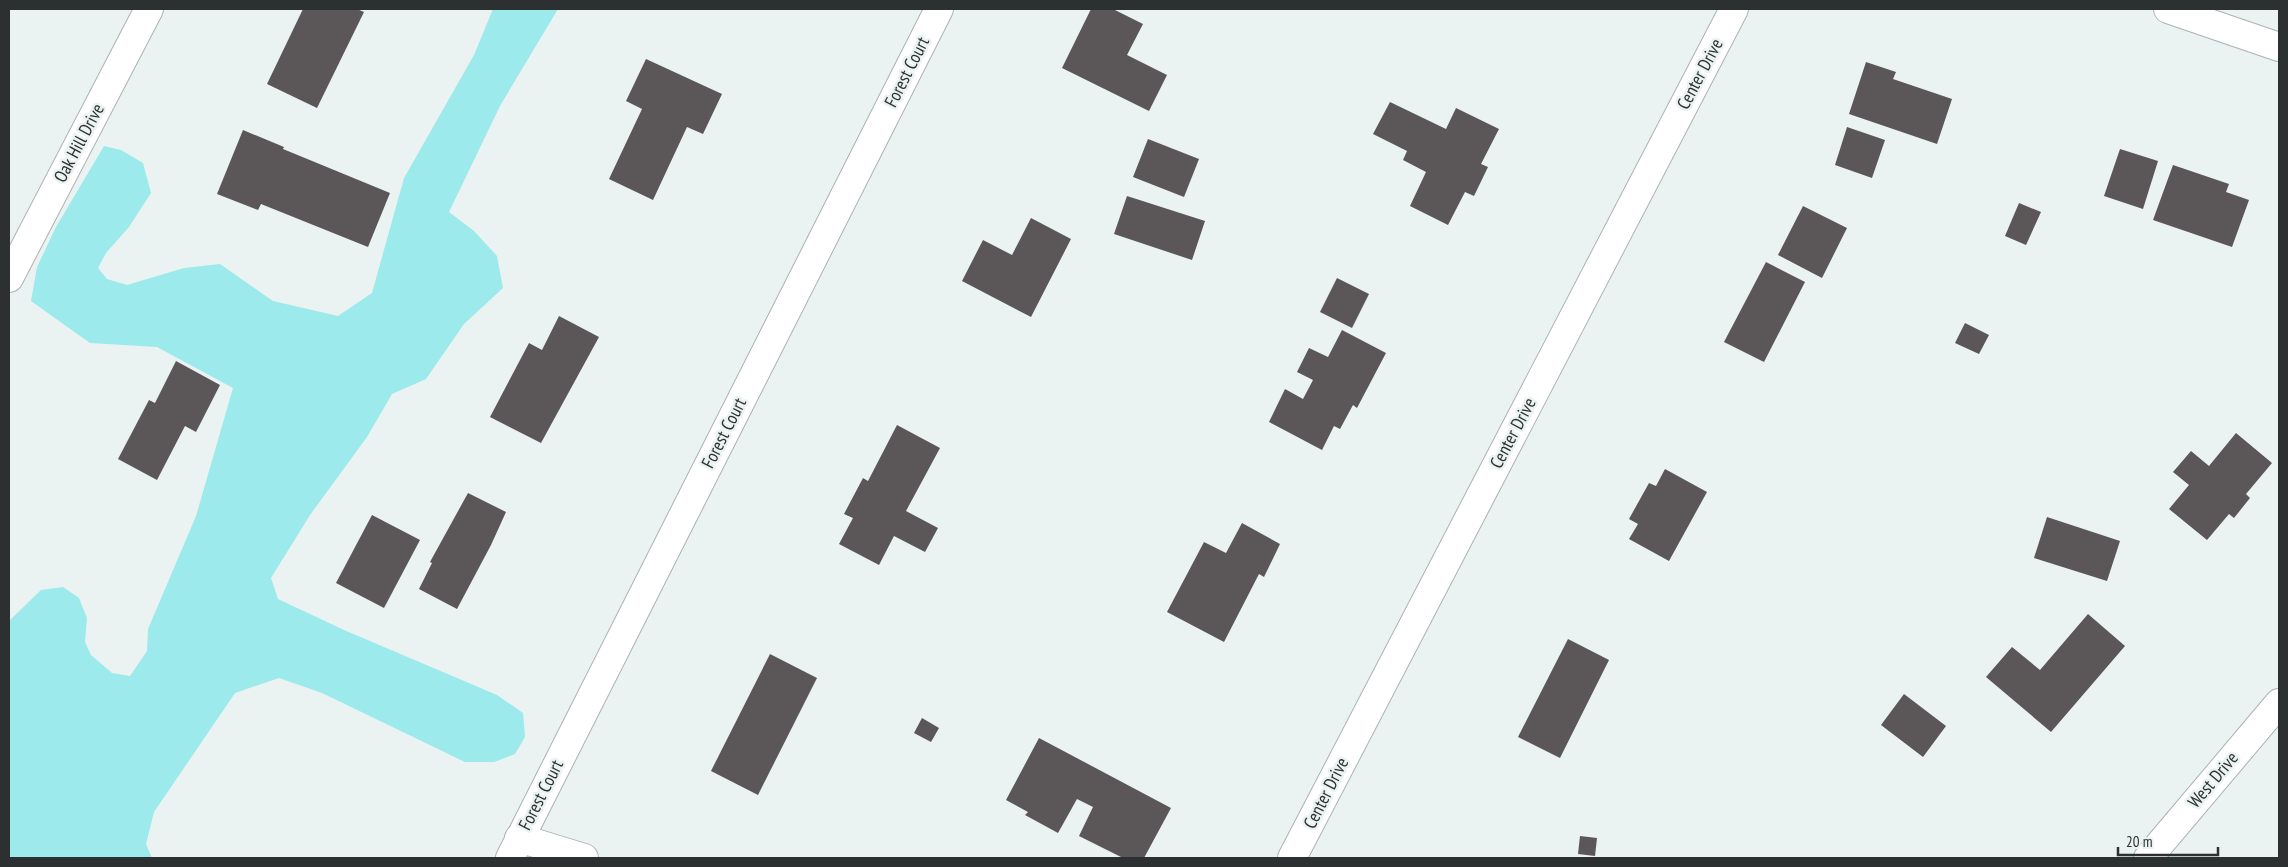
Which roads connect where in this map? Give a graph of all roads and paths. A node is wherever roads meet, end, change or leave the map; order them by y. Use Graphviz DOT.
graph roads {
  1 [pos="149,9"];
  2 [pos="939,9"];
  3 [pos="1734,9"];
  4 [pos="2168,9"];
  5 [pos="2279,47"];
  6 [pos="9,278"];
  7 [pos="2279,703"];
  8 [pos="514,848"];
  9 [pos="584,858"];
  10 [pos="1292,858"];
  11 [pos="2148,858"];
  1 -- 6 [label="street, Oak Hill Drive"];
  2 -- 8 [label="street, Forest Court"];
  3 -- 10 [label="street, Center Drive"];
  4 -- 5 [label="street"];
  7 -- 11 [label="street, West Drive"];
  8 -- 9 [label="street"];
}
